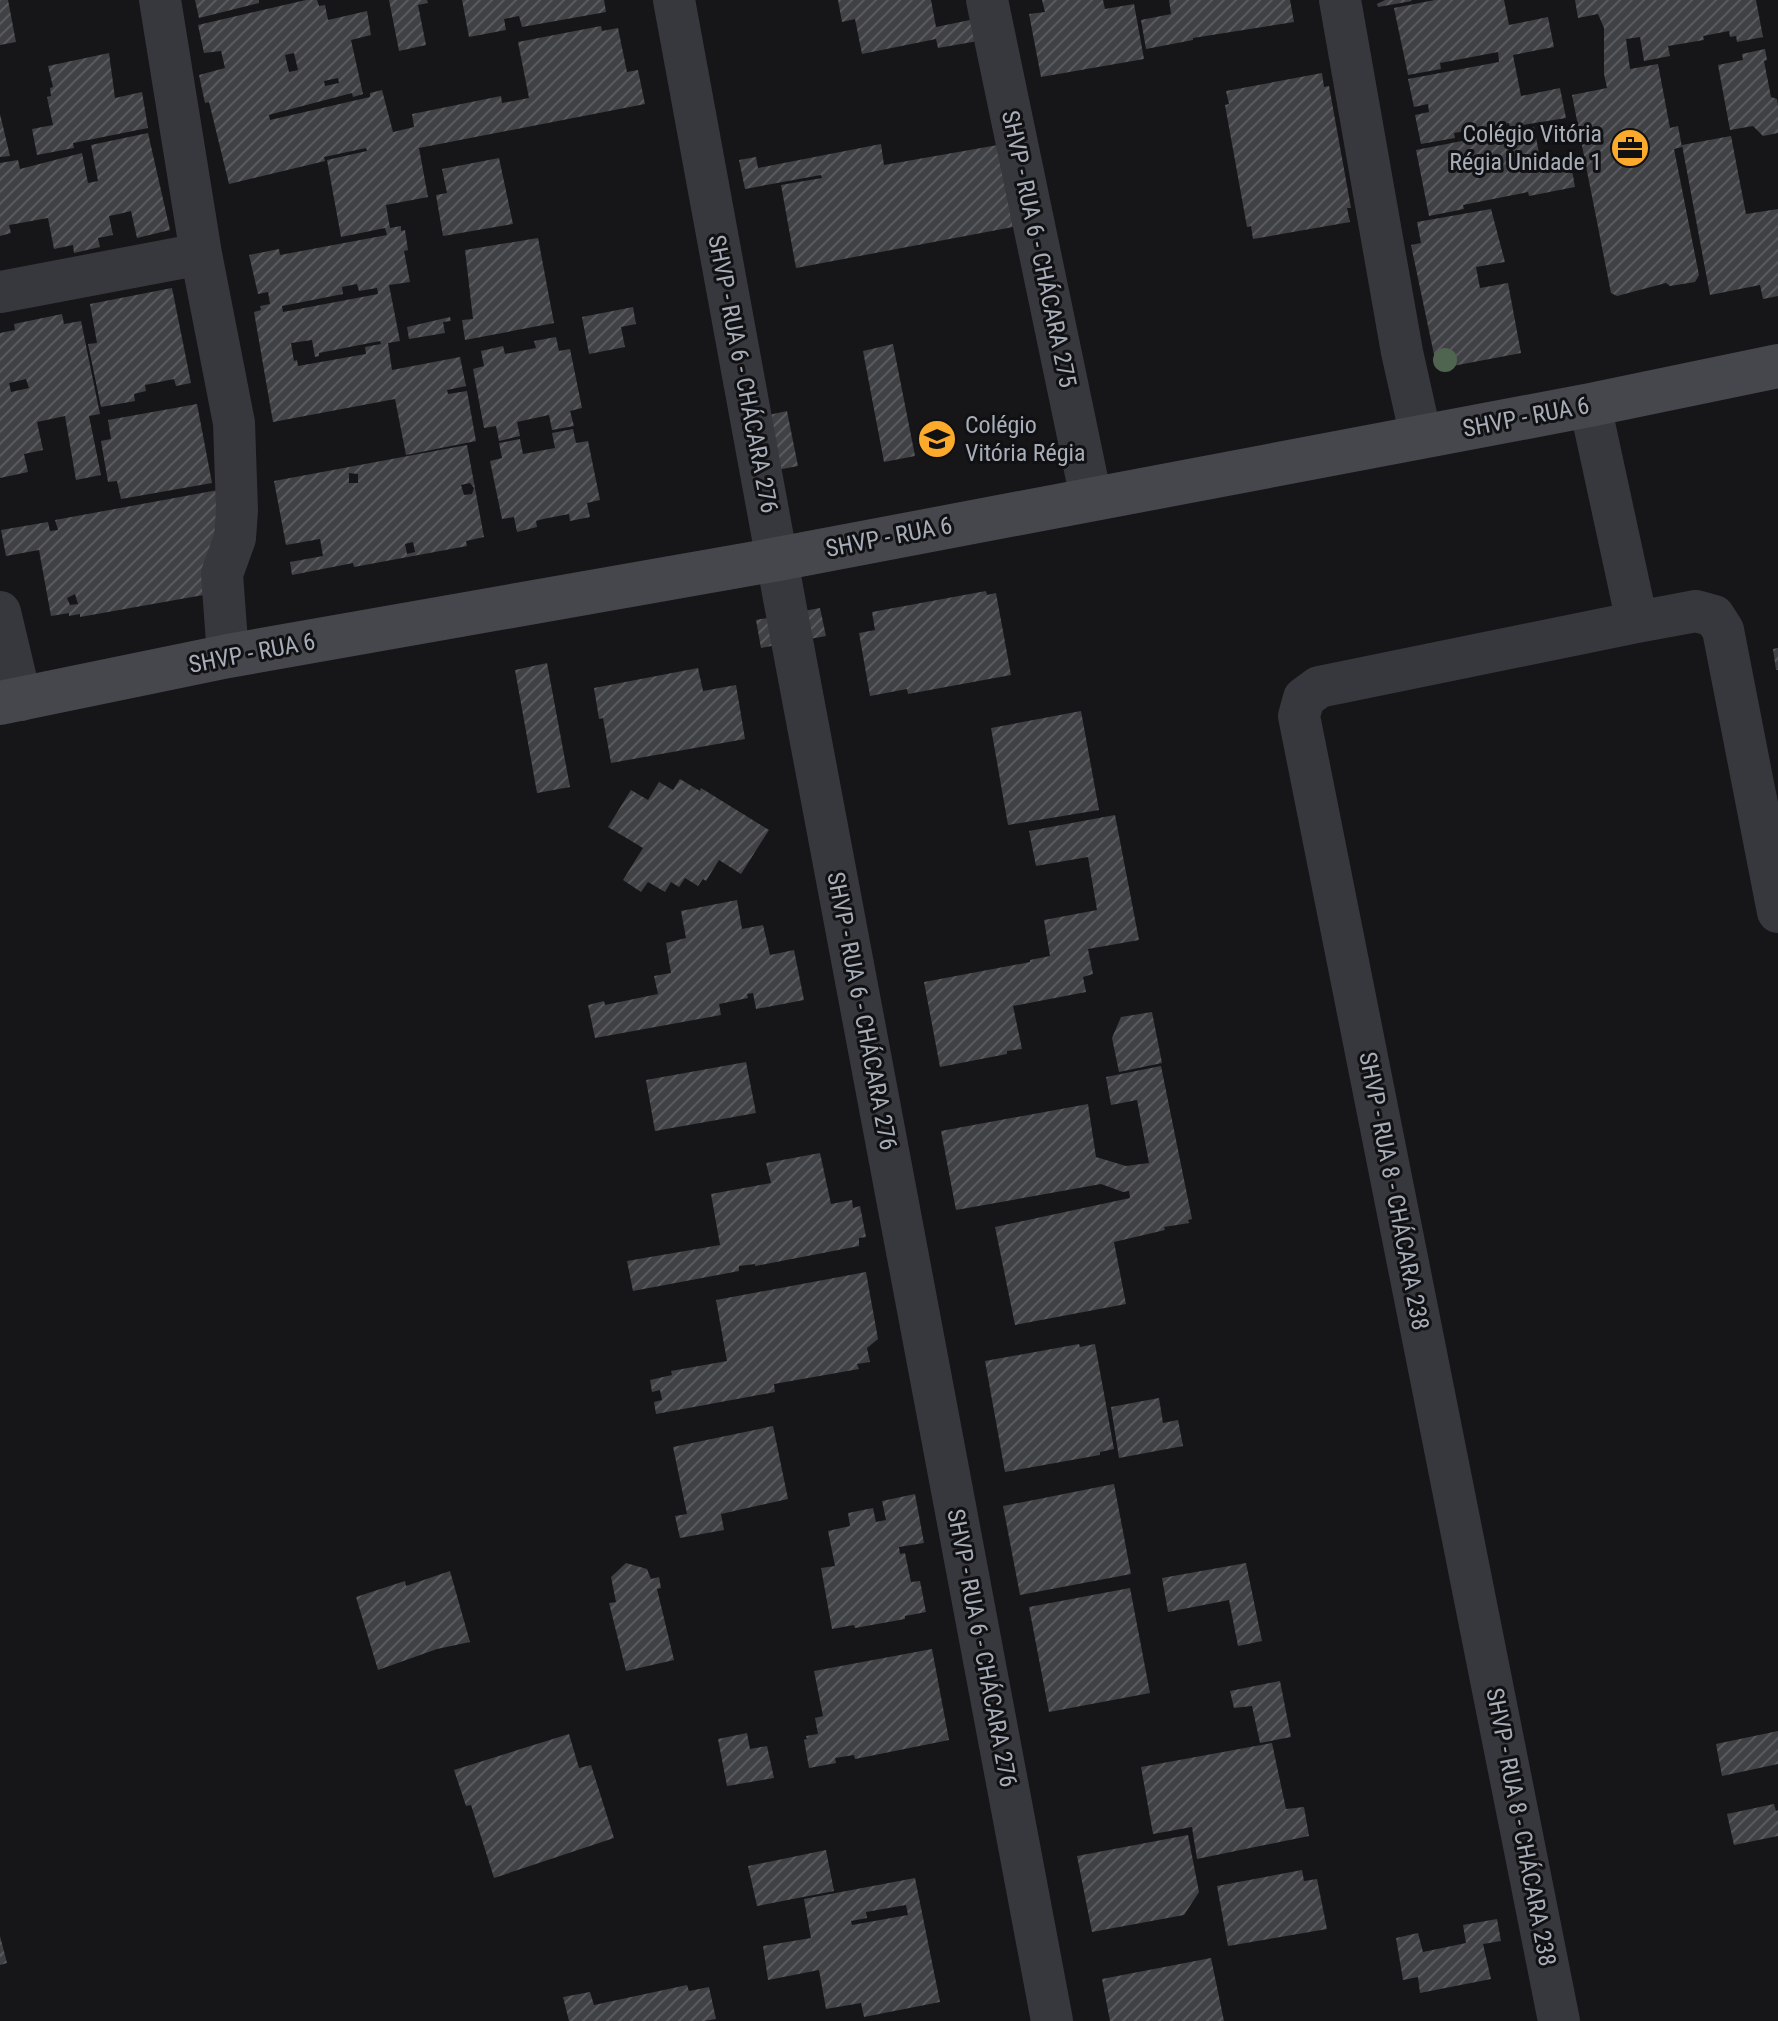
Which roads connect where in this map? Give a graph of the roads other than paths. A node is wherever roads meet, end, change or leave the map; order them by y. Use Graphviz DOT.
graph roads {
  1 [pos="160,0"];
  2 [pos="674,0"];
  3 [pos="987,0"];
  4 [pos="1340,0"];
  5 [pos="201,254"];
  6 [pos="0,292"];
  7 [pos="1778,366"];
  8 [pos="1590,405"];
  9 [pos="1421,437"];
  10 [pos="1091,498"];
  11 [pos="778,559"];
  12 [pos="0,612"];
  13 [pos="1637,622"];
  14 [pos="228,656"];
  15 [pos="10,702"];
  16 [pos="1778,912"];
  17 [pos="1052,2021"];
  18 [pos="1559,2021"];
  1 -- 5 [label="street"];
  2 -- 11 [label="street, SHVP - RUA 6 - CHÁCARA 276"];
  3 -- 10 [label="street, SHVP - RUA 6 - CHÁCARA 275"];
  4 -- 9 [label="street"];
  5 -- 6 [label="street"];
  5 -- 14 [label="street"];
  7 -- 8 [label="street, SHVP - RUA 6"];
  8 -- 9 [label="street, SHVP - RUA 6"];
  8 -- 13 [label="street"];
  9 -- 10 [label="street, SHVP - RUA 6"];
  10 -- 11 [label="street, SHVP - RUA 6"];
  11 -- 14 [label="street, SHVP - RUA 6"];
  11 -- 17 [label="street, SHVP - RUA 6 - CHÁCARA 276"];
  12 -- 15 [label="street"];
  13 -- 16 [label="street, SHVP - RUA 8 - CHÁCARA 238"];
  13 -- 18 [label="street, SHVP - RUA 8 - CHÁCARA 238"];
  14 -- 15 [label="street, SHVP - RUA 6"];
}
